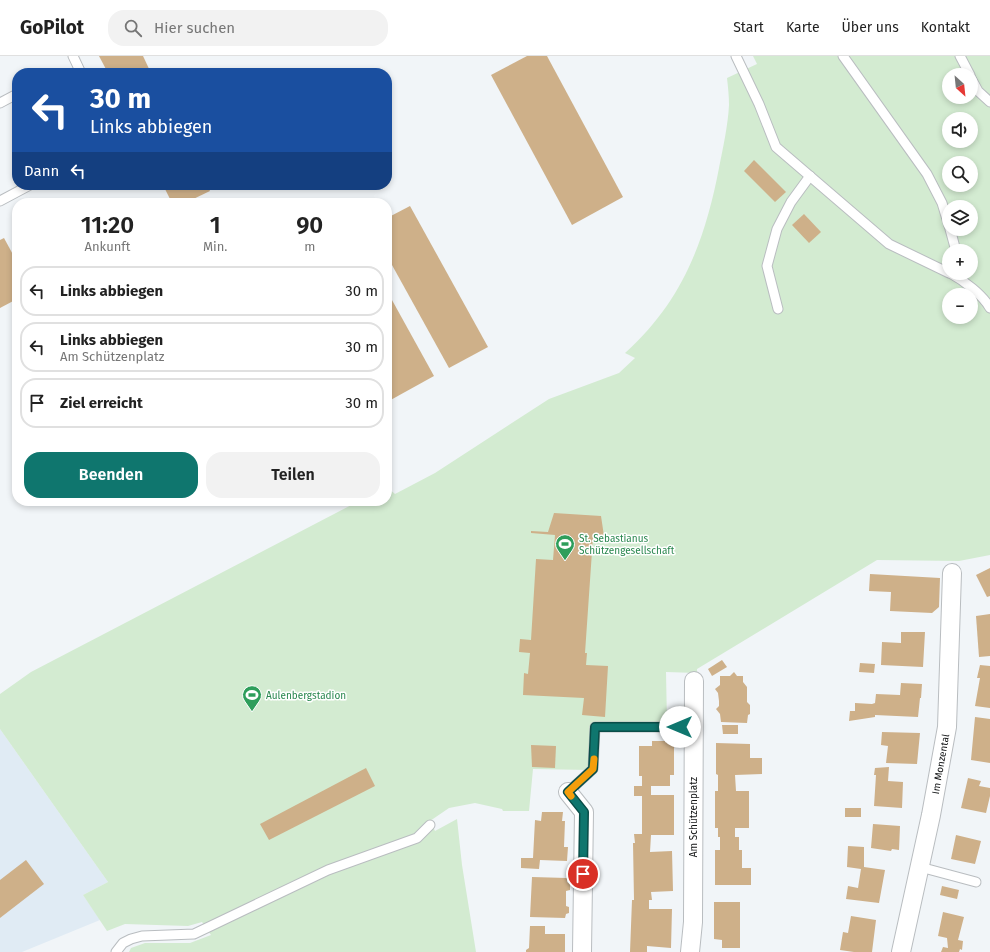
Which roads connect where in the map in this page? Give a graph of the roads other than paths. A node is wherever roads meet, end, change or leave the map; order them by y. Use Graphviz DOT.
graph roads {
  1 [pos="73,56"];
  2 [pos="736,56"];
  3 [pos="843,56"];
  4 [pos="960,56"];
  5 [pos="79,68"];
  6 [pos="966,68"];
  7 [pos="978,91"];
  8 [pos="12,97"];
  9 [pos="990,102"];
  10 [pos="0,103"];
  11 [pos="810,176"];
  12 [pos="21,190"];
  13 [pos="0,201"];
  14 [pos="942,203"];
  15 [pos="942,270"];
  16 [pos="964,280"];
  17 [pos="990,308"];
  18 [pos="778,309"];
  19 [pos="952,573"];
  20 [pos="694,681"];
  21 [pos="694,727"];
  22 [pos="568,792"];
  23 [pos="430,825"];
  24 [pos="920,867"];
  25 [pos="976,882"];
  26 [pos="116,952"];
  27 [pos="582,952"];
  28 [pos="690,952"];
  29 [pos="902,952"];
  1 -- 5 [label="lane"];
  2 -- 11 [label="lane"];
  3 -- 14 [label="lane"];
  4 -- 6 [label="lane"];
  7 -- 9 [label="lane"];
  8 -- 10 [label="lane"];
  11 -- 15 [label="lane"];
  11 -- 18 [label="lane"];
  12 -- 13 [label="lane"];
  16 -- 17 [label="lane"];
  19 -- 24 [label="street, Im Monzental"];
  20 -- 21 [label="street, Am Schützenplatz"];
  21 -- 22 [label="lane"];
  21 -- 28 [label="street, Am Schützenplatz"];
  22 -- 27 [label="street"];
  23 -- 26 [label="lane"];
  24 -- 25 [label="lane"];
  24 -- 29 [label="street, Im Monzental"];
}
